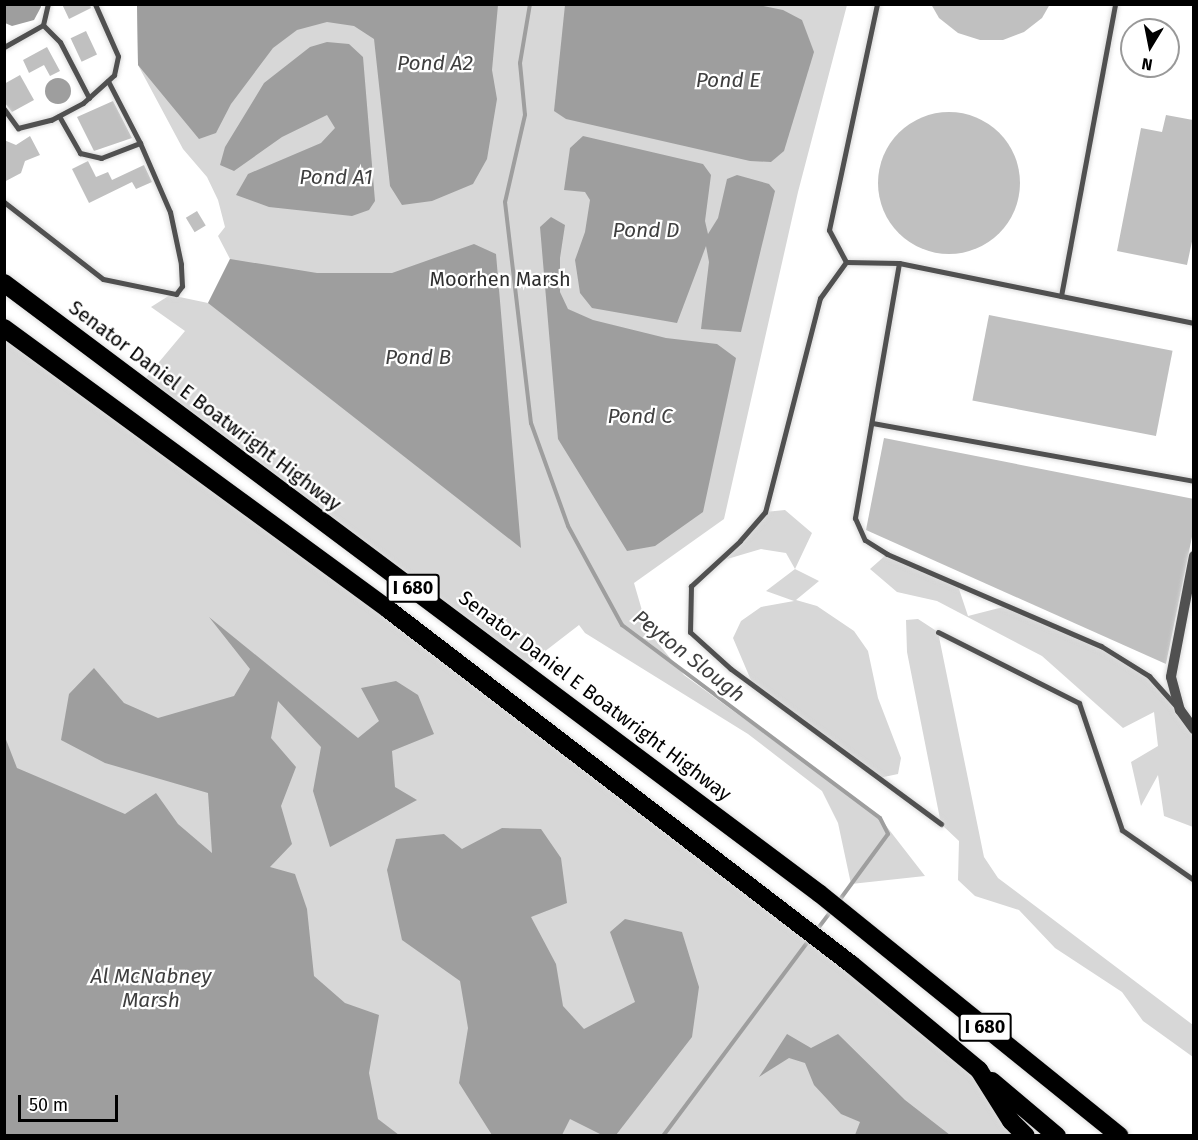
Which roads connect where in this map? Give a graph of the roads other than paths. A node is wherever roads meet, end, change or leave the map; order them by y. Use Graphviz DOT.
graph roads {
  1 [pos="48,4"];
  2 [pos="95,4"];
  3 [pos="877,4"];
  4 [pos="1115,4"];
  5 [pos="43,25"];
  6 [pos="4,47"];
  7 [pos="108,81"];
  8 [pos="89,98"];
  9 [pos="4,109"];
  10 [pos="59,116"];
  11 [pos="140,143"];
  12 [pos="4,202"];
  13 [pos="846,262"];
  14 [pos="899,263"];
  15 [pos="4,283"];
  16 [pos="1062,296"];
  17 [pos="1194,323"];
  18 [pos="4,328"];
  19 [pos="872,423"];
  20 [pos="1194,481"];
  21 [pos="1194,556"];
  22 [pos="938,632"];
  23 [pos="1180,710"];
  24 [pos="1194,729"];
  25 [pos="941,824"];
  26 [pos="1194,880"];
  27 [pos="1034,1066"];
  28 [pos="979,1070"];
  29 [pos="1026,1136"];
  30 [pos="1057,1136"];
  31 [pos="1120,1136"];
  32 [pos="1136,1136"];
  1 -- 5 [label="lane"];
  2 -- 7 [label="lane"];
  3 -- 13 [label="lane"];
  4 -- 16 [label="lane"];
  5 -- 6 [label="lane"];
  5 -- 8 [label="lane"];
  7 -- 8 [label="lane"];
  7 -- 11 [label="lane"];
  8 -- 10 [label="lane"];
  9 -- 10 [label="lane"];
  10 -- 11 [label="lane"];
  11 -- 12 [label="lane"];
  13 -- 14 [label="lane"];
  13 -- 25 [label="lane"];
  14 -- 16 [label="lane"];
  14 -- 19 [label="lane"];
  15 -- 27 [label="highway, Senator Daniel E Boatwright Highway / I 680"];
  16 -- 17 [label="lane"];
  18 -- 28 [label="highway, I 680"];
  19 -- 20 [label="lane"];
  19 -- 23 [label="lane"];
  21 -- 23 [label="street"];
  22 -- 26 [label="lane"];
  23 -- 24 [label="street"];
  27 -- 31 [label="highway, Senator Daniel E Boatwright Highway / I 680"];
  27 -- 32 [label="highway"];
  28 -- 29 [label="highway"];
  28 -- 30 [label="highway, I 680"];
}
